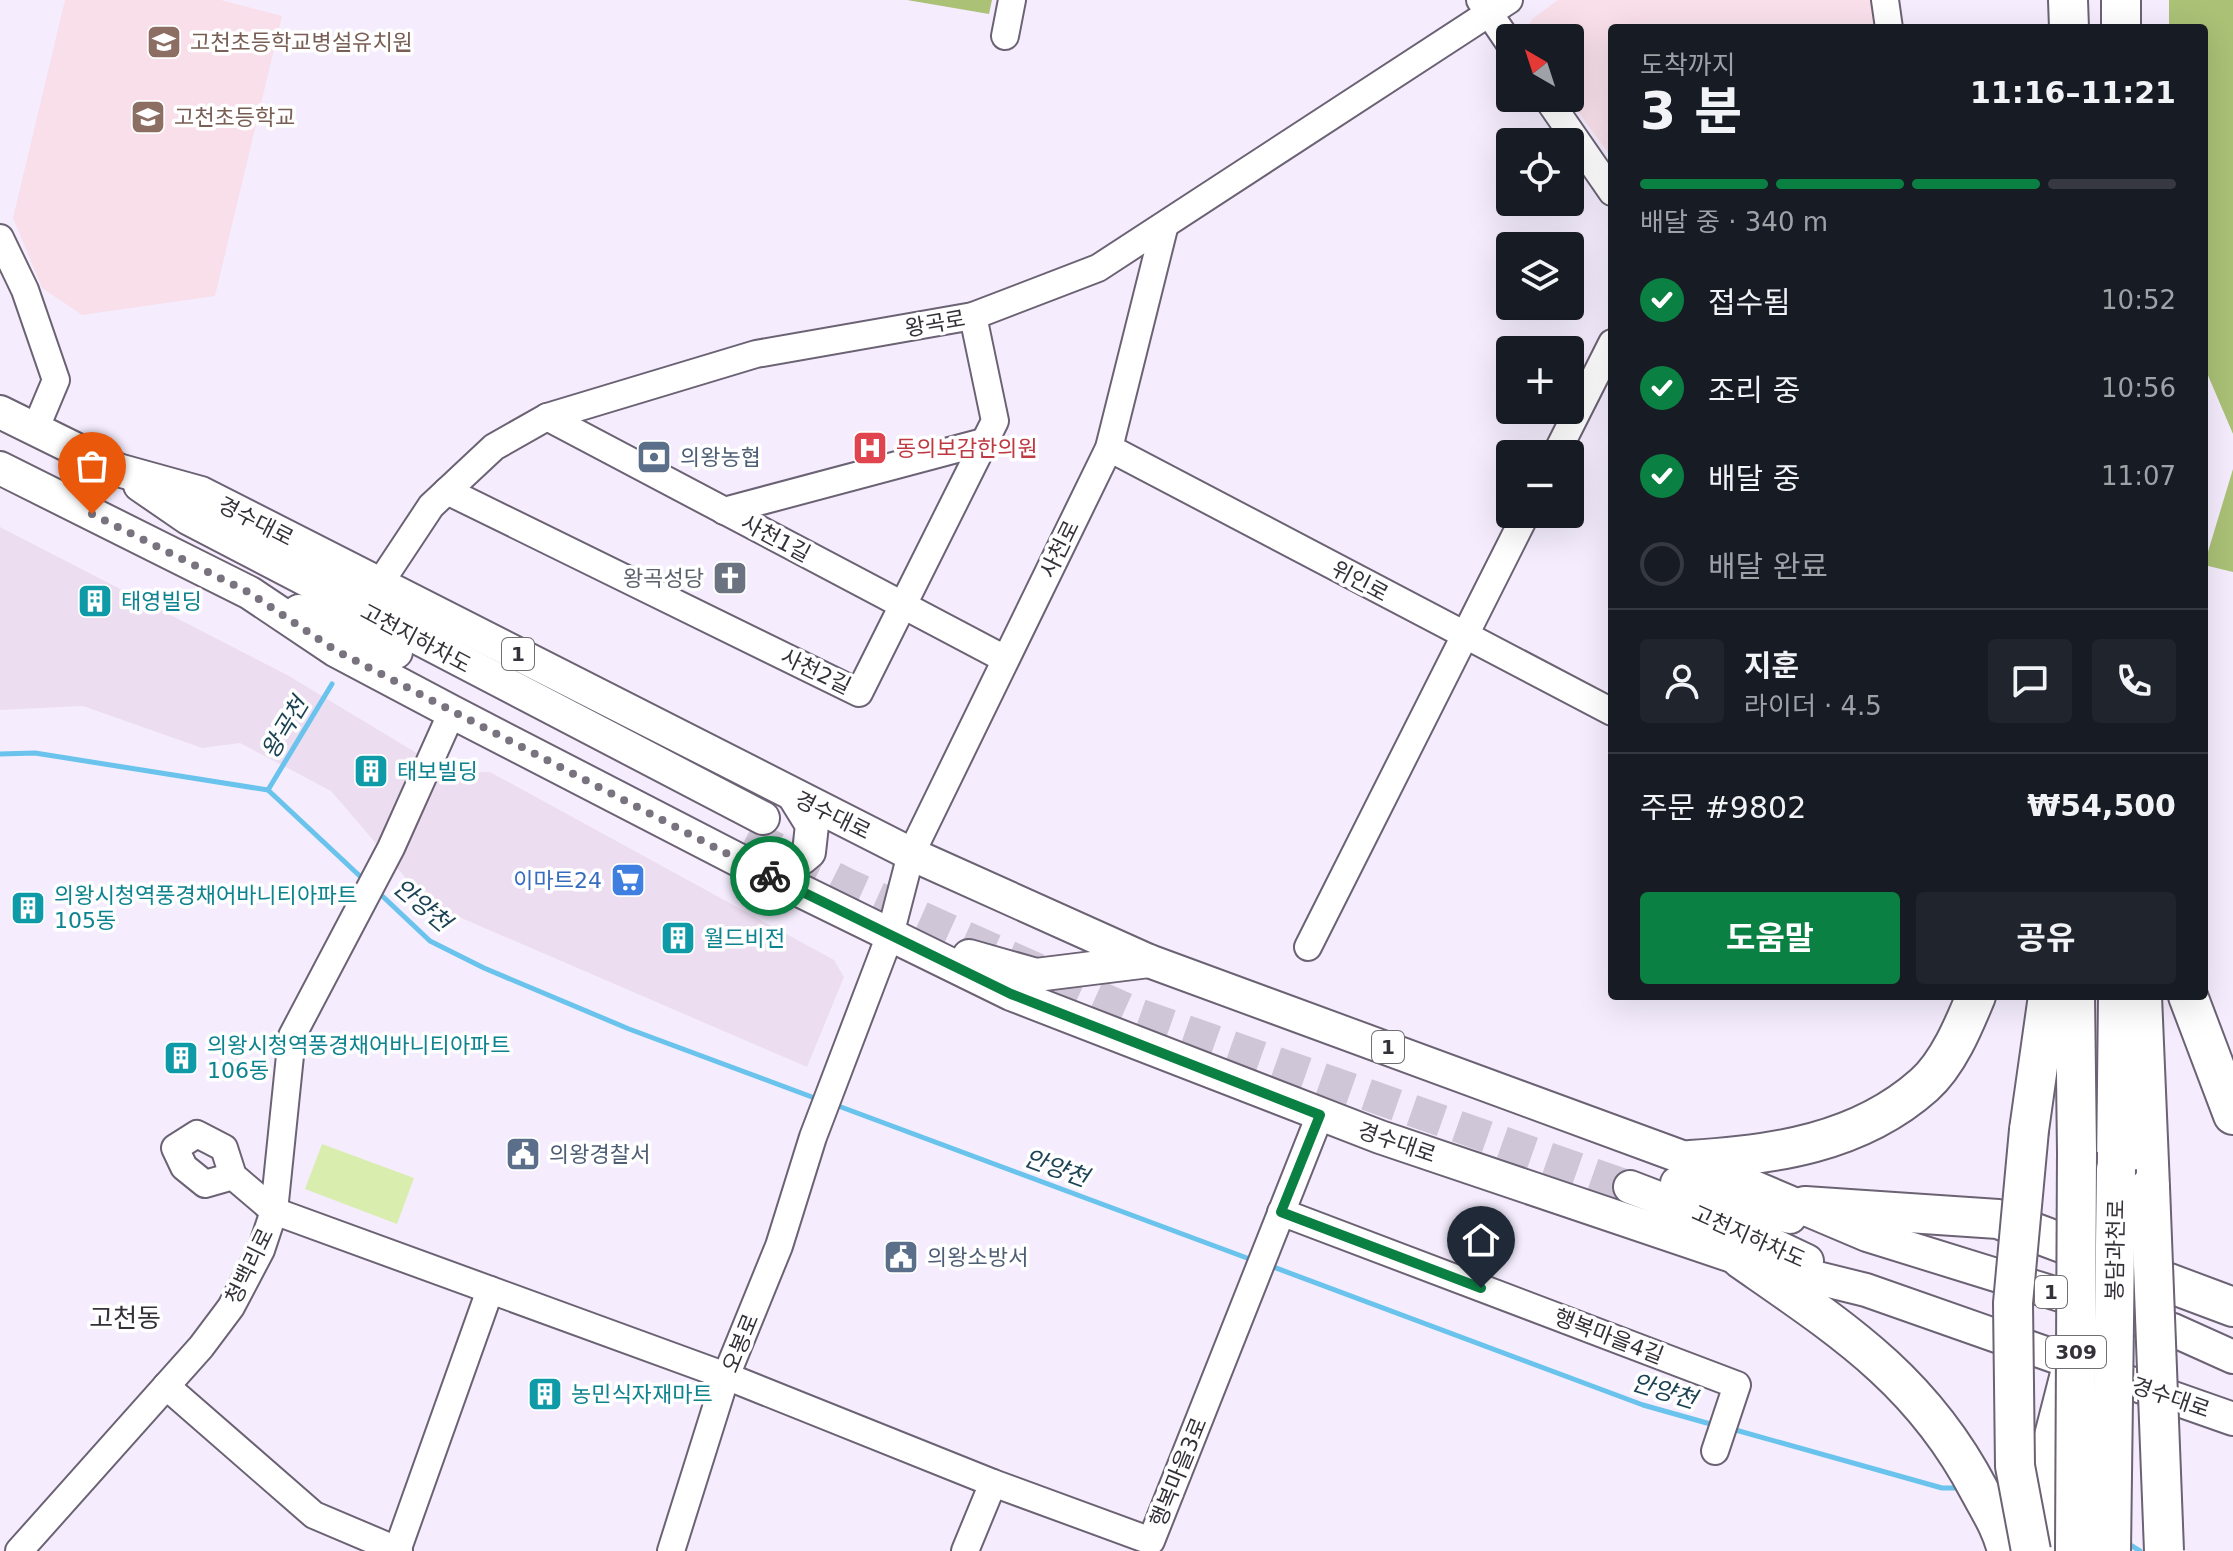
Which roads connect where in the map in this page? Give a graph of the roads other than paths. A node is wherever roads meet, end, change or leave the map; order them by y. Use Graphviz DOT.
graph roads {
  1 [pos="1012,0"];
  2 [pos="1885,0"];
  3 [pos="2121,0"];
  4 [pos="1493,5"];
  5 [pos="1501,24"];
  6 [pos="1888,24"];
  7 [pos="2121,24"];
  8 [pos="1005,36"];
  9 [pos="1557,112"];
  10 [pos="1608,186"];
  11 [pos="1164,228"];
  12 [pos="0,238"];
  13 [pos="973,316"];
  14 [pos="1608,351"];
  15 [pos="0,412"];
  16 [pos="547,417"];
  17 [pos="35,430"];
  18 [pos="1563,440"];
  19 [pos="983,442"];
  20 [pos="1109,448"];
  21 [pos="0,468"];
  22 [pos="118,470"];
  23 [pos="447,491"];
  24 [pos="724,511"];
  25 [pos="1519,528"];
  26 [pos="380,583"];
  27 [pos="250,593"];
  28 [pos="901,604"];
  29 [pos="1465,636"];
  30 [pos="1005,659"];
  31 [pos="1608,710"];
  32 [pos="452,712"];
  33 [pos="794,796"];
  34 [pos="911,854"];
  35 [pos="752,867"];
  36 [pos="890,935"];
  37 [pos="1308,947"];
  38 [pos="1149,961"];
  39 [pos="974,976"];
  40 [pos="1974,1000"];
  41 [pos="2047,1000"];
  42 [pos="2075,1000"];
  43 [pos="2118,1000"];
  44 [pos="2142,1000"];
  45 [pos="2190,1000"];
  46 [pos="1320,1115"];
  47 [pos="2233,1115"];
  48 [pos="1690,1160"];
  49 [pos="233,1176"];
  50 [pos="1805,1206"];
  51 [pos="274,1211"];
  52 [pos="1281,1212"];
  53 [pos="1867,1235"];
  54 [pos="1741,1259"];
  55 [pos="490,1290"];
  56 [pos="1866,1290"];
  57 [pos="2233,1307"];
  58 [pos="2233,1357"];
  59 [pos="2067,1361"];
  60 [pos="726,1376"];
  61 [pos="166,1386"];
  62 [pos="2233,1419"];
  63 [pos="1715,1451"];
  64 [pos="993,1483"];
  65 [pos="2038,1536"];
  66 [pos="19,1551"];
  67 [pos="398,1551"];
  68 [pos="671,1551"];
  69 [pos="965,1551"];
  70 [pos="2007,1551"];
  71 [pos="2045,1551"];
  72 [pos="2075,1551"];
  73 [pos="2111,1551"];
  74 [pos="2164,1551"];
  1 -- 8 [label="street"];
  2 -- 6 [label="street"];
  3 -- 7 [label="highway"];
  4 -- 5 [label="street"];
  4 -- 11 [label="street, 왕곡로"];
  9 -- 10 [label="street"];
  11 -- 13 [label="street, 왕곡로"];
  11 -- 20 [label="street, 사천로"];
  12 -- 17 [label="street"];
  13 -- 16 [label="street, 왕곡로"];
  13 -- 19 [label="street, 사천2길"];
  14 -- 18 [label="street"];
  15 -- 17 [label="main road, 경수대로 / 1"];
  16 -- 23 [label="street, 왕곡로"];
  16 -- 24 [label="street, 사천1길"];
  17 -- 22 [label="main road, 경수대로 / 1"];
  19 -- 24 [label="street"];
  19 -- 28 [label="street, 사천2길"];
  20 -- 29 [label="street, 위인로"];
  20 -- 30 [label="street, 사천로"];
  21 -- 27 [label="main road, 경수대로 / 1"];
  22 -- 26 [label="main road, 경수대로 / 1"];
  22 -- 27 [label="main road, 고천지하차도 / 1"];
  23 -- 26 [label="street, 왕곡로"];
  23 -- 28 [label="street, 사천2길"];
  24 -- 28 [label="street, 사천1길"];
  25 -- 29 [label="street"];
  26 -- 33 [label="main road, 경수대로 / 1"];
  27 -- 32 [label="main road, 경수대로 / 1"];
  28 -- 30 [label="street, 사천1길"];
  29 -- 31 [label="street, 위인로"];
  29 -- 37 [label="street"];
  30 -- 34 [label="street, 사천로"];
  32 -- 35 [label="main road, 경수대로 / 1"];
  32 -- 51 [label="street, 청백리로"];
  33 -- 34 [label="main road, 경수대로 / 1"];
  33 -- 35 [label="main road"];
  34 -- 36 [label="street"];
  34 -- 38 [label="main road, 경수대로 / 1"];
  35 -- 36 [label="main road, 경수대로 / 1"];
  36 -- 39 [label="main road, 경수대로 / 1"];
  36 -- 60 [label="street, 오봉로"];
  38 -- 39 [label="main road"];
  38 -- 48 [label="main road, 경수대로 / 1"];
  39 -- 46 [label="main road, 경수대로 / 1"];
  40 -- 48 [label="highway"];
  41 -- 65 [label="highway, bridge"];
  42 -- 72 [label="highway, 봉담과천로 / 309, bridge"];
  43 -- 73 [label="highway, 봉담과천로 / 309, bridge"];
  44 -- 74 [label="highway, bridge"];
  45 -- 47 [label="highway"];
  46 -- 52 [label="street, 행복마을3로"];
  46 -- 54 [label="main road, 경수대로 / 1"];
  48 -- 50 [label="main road, 경수대로 / 1"];
  49 -- 51 [label="street"];
  50 -- 53 [label="main road, 경수대로 / 1"];
  50 -- 57 [label="highway"];
  51 -- 55 [label="street, 행복마을3로"];
  51 -- 61 [label="street, 청백리로"];
  52 -- 63 [label="street, 행복마을4길"];
  52 -- 64 [label="street, 행복마을3로"];
  53 -- 56 [label="main road, 고천지하차도 / 1"];
  53 -- 58 [label="main road, 경수대로 / 1"];
  54 -- 56 [label="main road, 경수대로 / 1"];
  54 -- 70 [label="highway"];
  55 -- 60 [label="street, 행복마을3로"];
  55 -- 67 [label="street"];
  56 -- 59 [label="main road, 경수대로 / 1"];
  59 -- 62 [label="main road, 경수대로 / 1"];
  59 -- 65 [label="street"];
  60 -- 64 [label="street, 행복마을3로"];
  60 -- 68 [label="street, 오봉로"];
  61 -- 66 [label="street, 청백리로"];
  61 -- 67 [label="street"];
  64 -- 69 [label="street"];
  65 -- 71 [label="street"];
}
